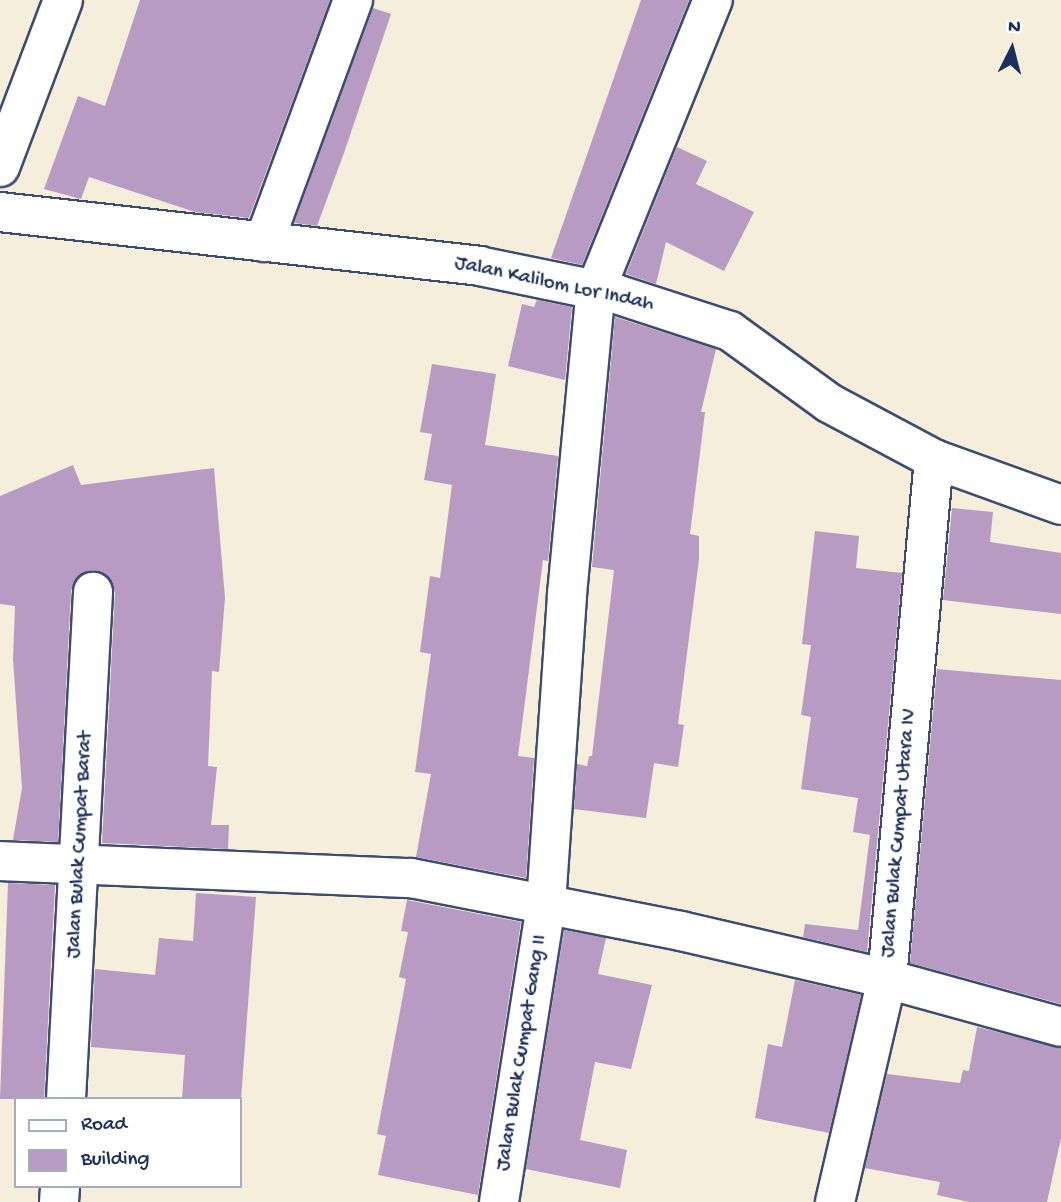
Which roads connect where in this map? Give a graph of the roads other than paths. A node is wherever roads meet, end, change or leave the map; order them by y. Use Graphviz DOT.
graph roads {
  1 [pos="63,0"];
  2 [pos="353,0"];
  3 [pos="713,0"];
  4 [pos="0,167"];
  5 [pos="0,212"];
  6 [pos="264,242"];
  7 [pos="596,289"];
  8 [pos="934,459"];
  9 [pos="1061,505"];
  10 [pos="93,592"];
  11 [pos="0,861"];
  12 [pos="82,866"];
  13 [pos="546,904"];
  14 [pos="887,979"];
  15 [pos="1061,1027"];
  16 [pos="66,1097"];
  17 [pos="499,1202"];
  18 [pos="835,1202"];
  1 -- 4 [label="street"];
  2 -- 6 [label="street"];
  3 -- 7 [label="street, Jalan Bulak Cumpat Gang II"];
  5 -- 6 [label="street, Jalan Kalilom Lor Indah"];
  6 -- 7 [label="street, Jalan Kalilom Lor Indah"];
  7 -- 8 [label="street, Jalan Kalilom Lor Indah"];
  7 -- 13 [label="street, Jalan Bulak Cumpat Gang II"];
  8 -- 9 [label="street, Jalan Kalilom Lor Indah"];
  8 -- 14 [label="street, Jalan Bulak Cumpat Utara IV"];
  10 -- 12 [label="street, Jalan Bulak Cumpat Barat"];
  11 -- 12 [label="street"];
  12 -- 13 [label="street"];
  12 -- 16 [label="street, Jalan Bulak Cumpat Barat"];
  13 -- 14 [label="street"];
  13 -- 17 [label="street, Jalan Bulak Cumpat Gang II"];
  14 -- 15 [label="street"];
  14 -- 18 [label="street, Jalan Bulak Cumpat Utara IV"];
}
